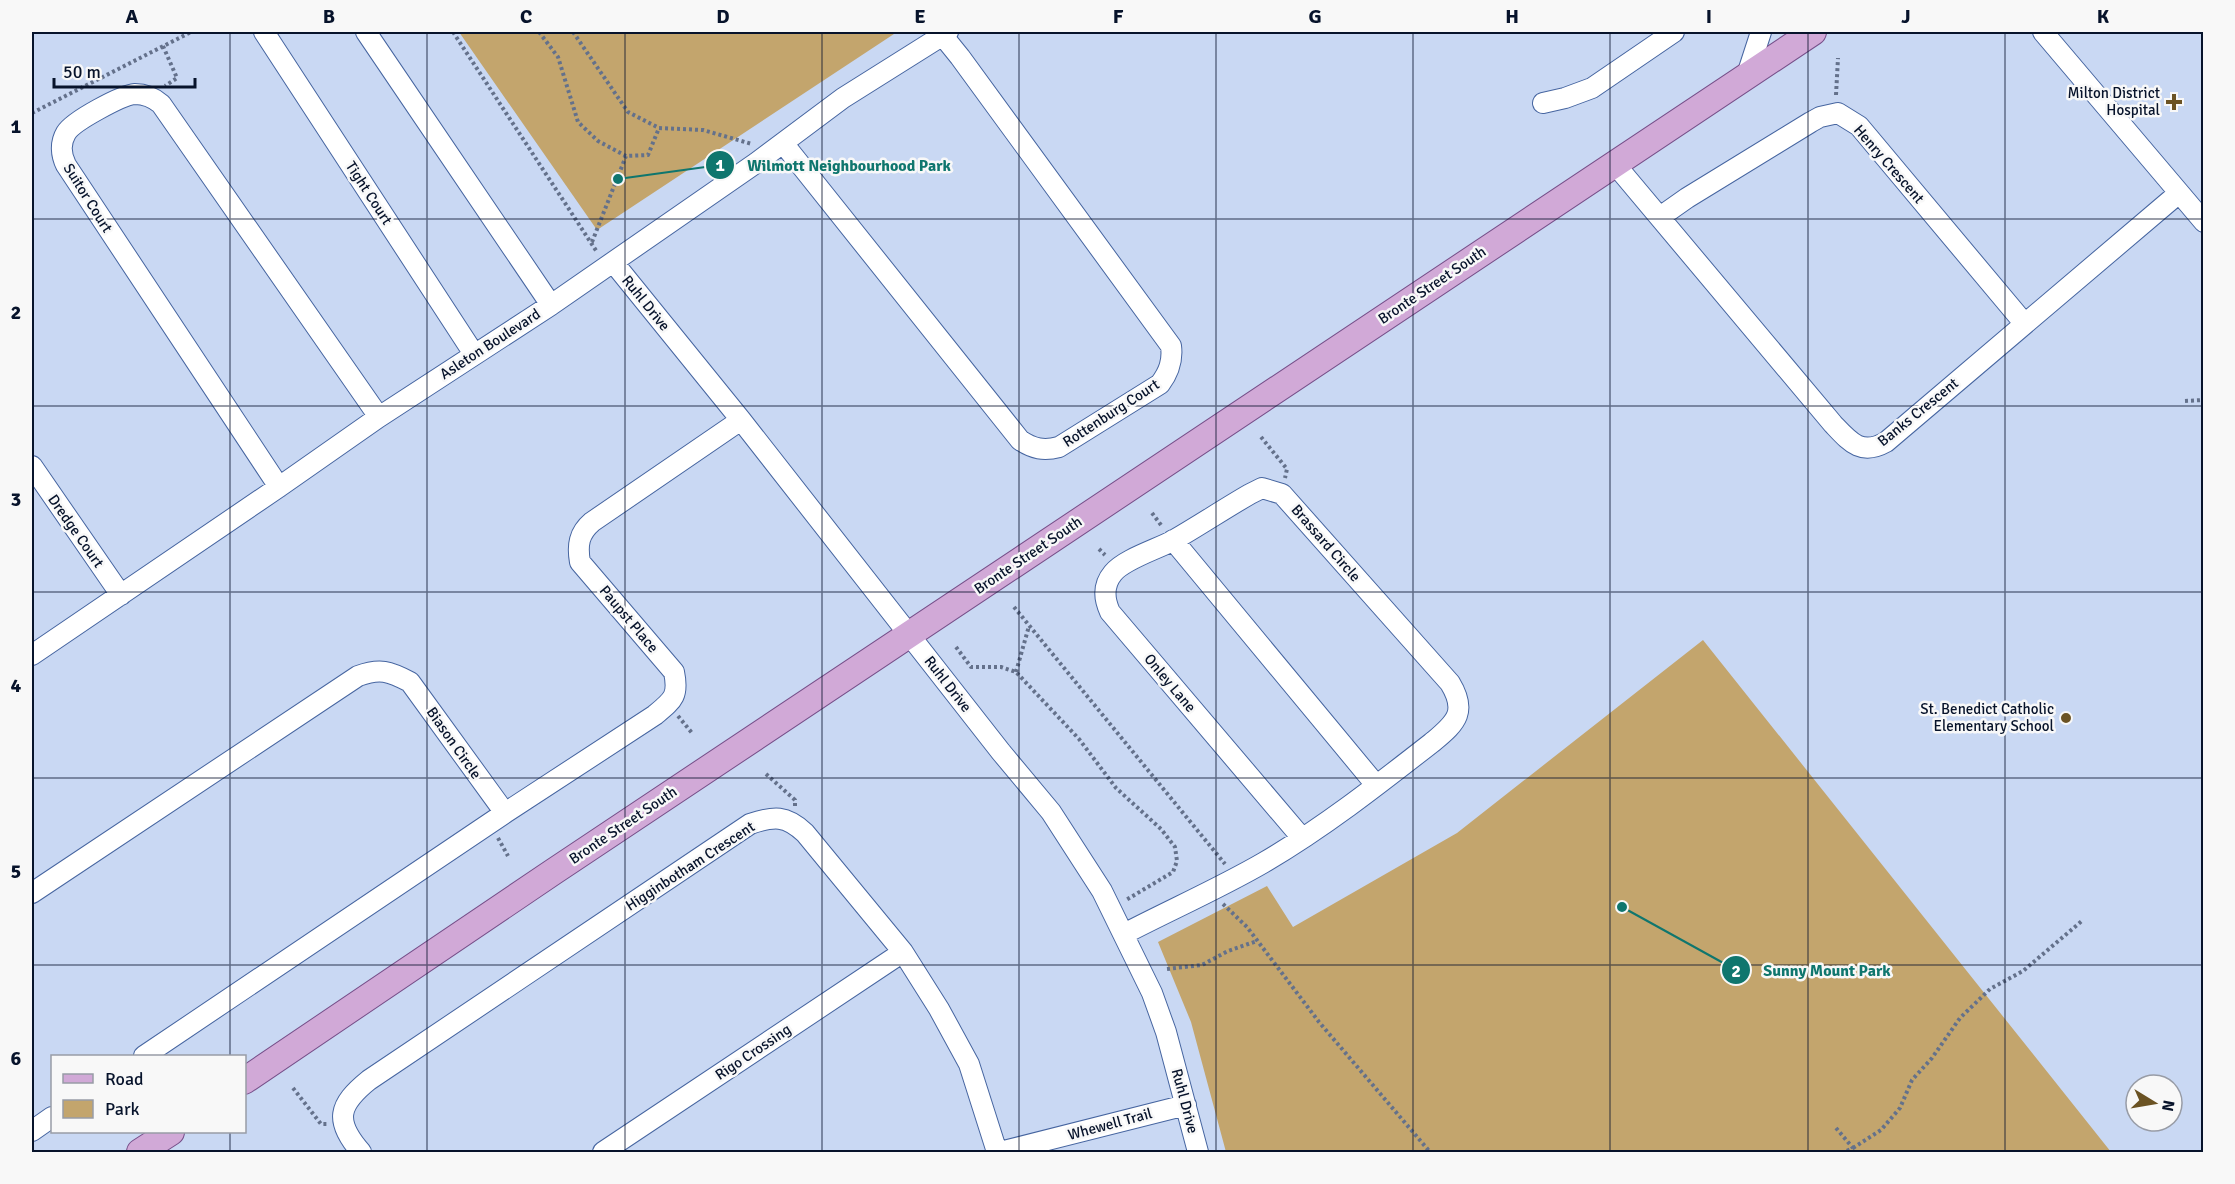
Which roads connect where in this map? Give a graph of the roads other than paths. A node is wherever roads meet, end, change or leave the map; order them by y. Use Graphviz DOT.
graph roads {
  1 [pos="264,32"];
  2 [pos="366,32"];
  3 [pos="1674,32"];
  4 [pos="1761,32"];
  5 [pos="1812,32"];
  6 [pos="2043,32"];
  7 [pos="945,34"];
  8 [pos="1748,75"];
  9 [pos="1543,103"];
  10 [pos="778,146"];
  11 [pos="1614,163"];
  12 [pos="2179,193"];
  13 [pos="1660,217"];
  14 [pos="2204,222"];
  15 [pos="609,264"];
  16 [pos="551,305"];
  17 [pos="2024,323"];
  18 [pos="474,354"];
  19 [pos="379,417"];
  20 [pos="741,420"];
  21 [pos="32,466"];
  22 [pos="279,488"];
  23 [pos="1173,540"];
  24 [pos="121,595"];
  25 [pos="909,634"];
  26 [pos="32,655"];
  27 [pos="1376,785"];
  28 [pos="505,813"];
  29 [pos="1302,838"];
  30 [pos="32,893"];
  31 [pos="1124,934"];
  32 [pos="903,952"];
  33 [pos="145,1055"];
  34 [pos="246,1081"];
  35 [pos="1186,1105"];
  36 [pos="51,1118"];
  37 [pos="32,1131"];
  38 [pos="168,1133"];
  39 [pos="140,1152"];
  40 [pos="361,1152"];
  41 [pos="603,1152"];
  42 [pos="998,1152"];
  43 [pos="1198,1152"];
  1 -- 18 [label="street, Tight Court"];
  2 -- 16 [label="street"];
  3 -- 9 [label="street"];
  4 -- 8 [label="street"];
  5 -- 8 [label="main road, Bronte Street South"];
  6 -- 12 [label="street"];
  7 -- 10 [label="street, Asleton Boulevard"];
  7 -- 10 [label="street, Rottenburg Court"];
  8 -- 11 [label="main road, Bronte Street South"];
  10 -- 15 [label="street, Asleton Boulevard"];
  11 -- 13 [label="street, Banks Crescent"];
  11 -- 25 [label="main road, Bronte Street South"];
  12 -- 14 [label="street"];
  12 -- 17 [label="street, Banks Crescent"];
  13 -- 17 [label="street, Henry Crescent"];
  13 -- 17 [label="street, Banks Crescent"];
  15 -- 16 [label="street, Asleton Boulevard"];
  15 -- 20 [label="street, Ruhl Drive"];
  16 -- 18 [label="street, Asleton Boulevard"];
  18 -- 19 [label="street, Asleton Boulevard"];
  19 -- 22 [label="street, Asleton Boulevard"];
  19 -- 22 [label="street, Suitor Court"];
  20 -- 25 [label="street, Ruhl Drive"];
  20 -- 28 [label="street, Paupst Place"];
  21 -- 24 [label="street, Dredge Court"];
  22 -- 24 [label="street, Asleton Boulevard"];
  23 -- 27 [label="street"];
  23 -- 27 [label="street, Brassard Circle"];
  23 -- 29 [label="street, Onley Lane"];
  24 -- 26 [label="street, Asleton Boulevard"];
  25 -- 31 [label="street, Ruhl Drive"];
  25 -- 34 [label="main road, Bronte Street South"];
  27 -- 29 [label="street, Brassard Circle"];
  28 -- 30 [label="street, Biason Circle"];
  28 -- 33 [label="street"];
  29 -- 31 [label="street, Brassard Circle"];
  31 -- 35 [label="street, Ruhl Drive"];
  32 -- 40 [label="street, Higginbotham Crescent"];
  32 -- 41 [label="street, Rigo Crossing"];
  32 -- 42 [label="street"];
  35 -- 42 [label="street, Whewell Trail"];
  35 -- 43 [label="street, Ruhl Drive"];
  36 -- 37 [label="street"];
  38 -- 39 [label="main road"];
}
